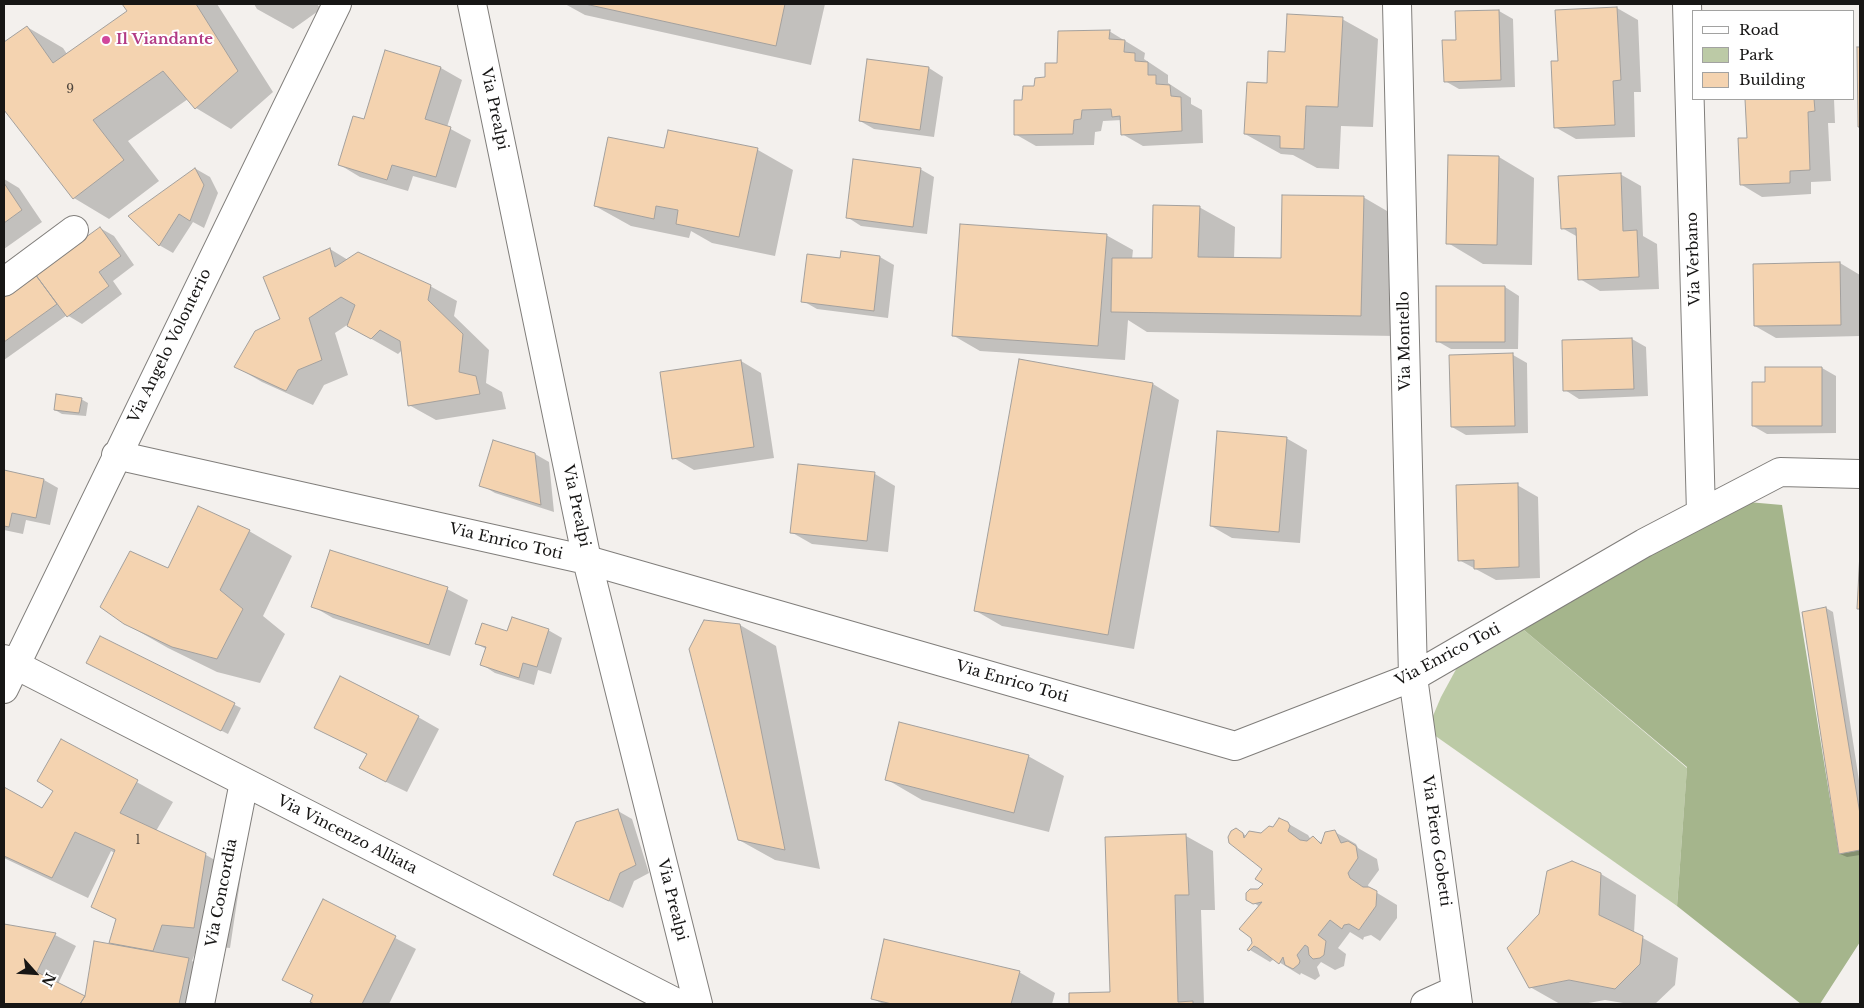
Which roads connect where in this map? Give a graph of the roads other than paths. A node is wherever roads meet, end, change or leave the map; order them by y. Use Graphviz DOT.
graph roads {
  1 [pos="338,4"];
  2 [pos="472,4"];
  3 [pos="1396,4"];
  4 [pos="1687,4"];
  5 [pos="74,230"];
  6 [pos="4,282"];
  7 [pos="116,455"];
  8 [pos="1860,474"];
  9 [pos="1701,513"];
  10 [pos="587,560"];
  11 [pos="8,671"];
  12 [pos="1413,678"];
  13 [pos="244,782"];
  14 [pos="1457,997"];
  15 [pos="200,1004"];
  16 [pos="679,1004"];
  17 [pos="698,1004"];
  18 [pos="1426,1004"];
  1 -- 7 [label="street, Via Angelo Volonterio"];
  2 -- 10 [label="street, Via Prealpi"];
  3 -- 12 [label="street, Via Montello"];
  4 -- 9 [label="street, Via Verbano"];
  5 -- 6 [label="street"];
  7 -- 10 [label="street, Via Enrico Toti"];
  7 -- 11 [label="street, Via Angelo Volonterio"];
  8 -- 9 [label="street, Via Enrico Toti"];
  9 -- 12 [label="street, Via Enrico Toti"];
  10 -- 12 [label="street, Via Enrico Toti"];
  10 -- 17 [label="street, Via Prealpi"];
  11 -- 13 [label="street, Via Vincenzo Alliata"];
  12 -- 14 [label="street, Via Piero Gobetti"];
  13 -- 15 [label="street, Via Concordia"];
  13 -- 16 [label="street, Via Vincenzo Alliata"];
  14 -- 18 [label="street"];
}
